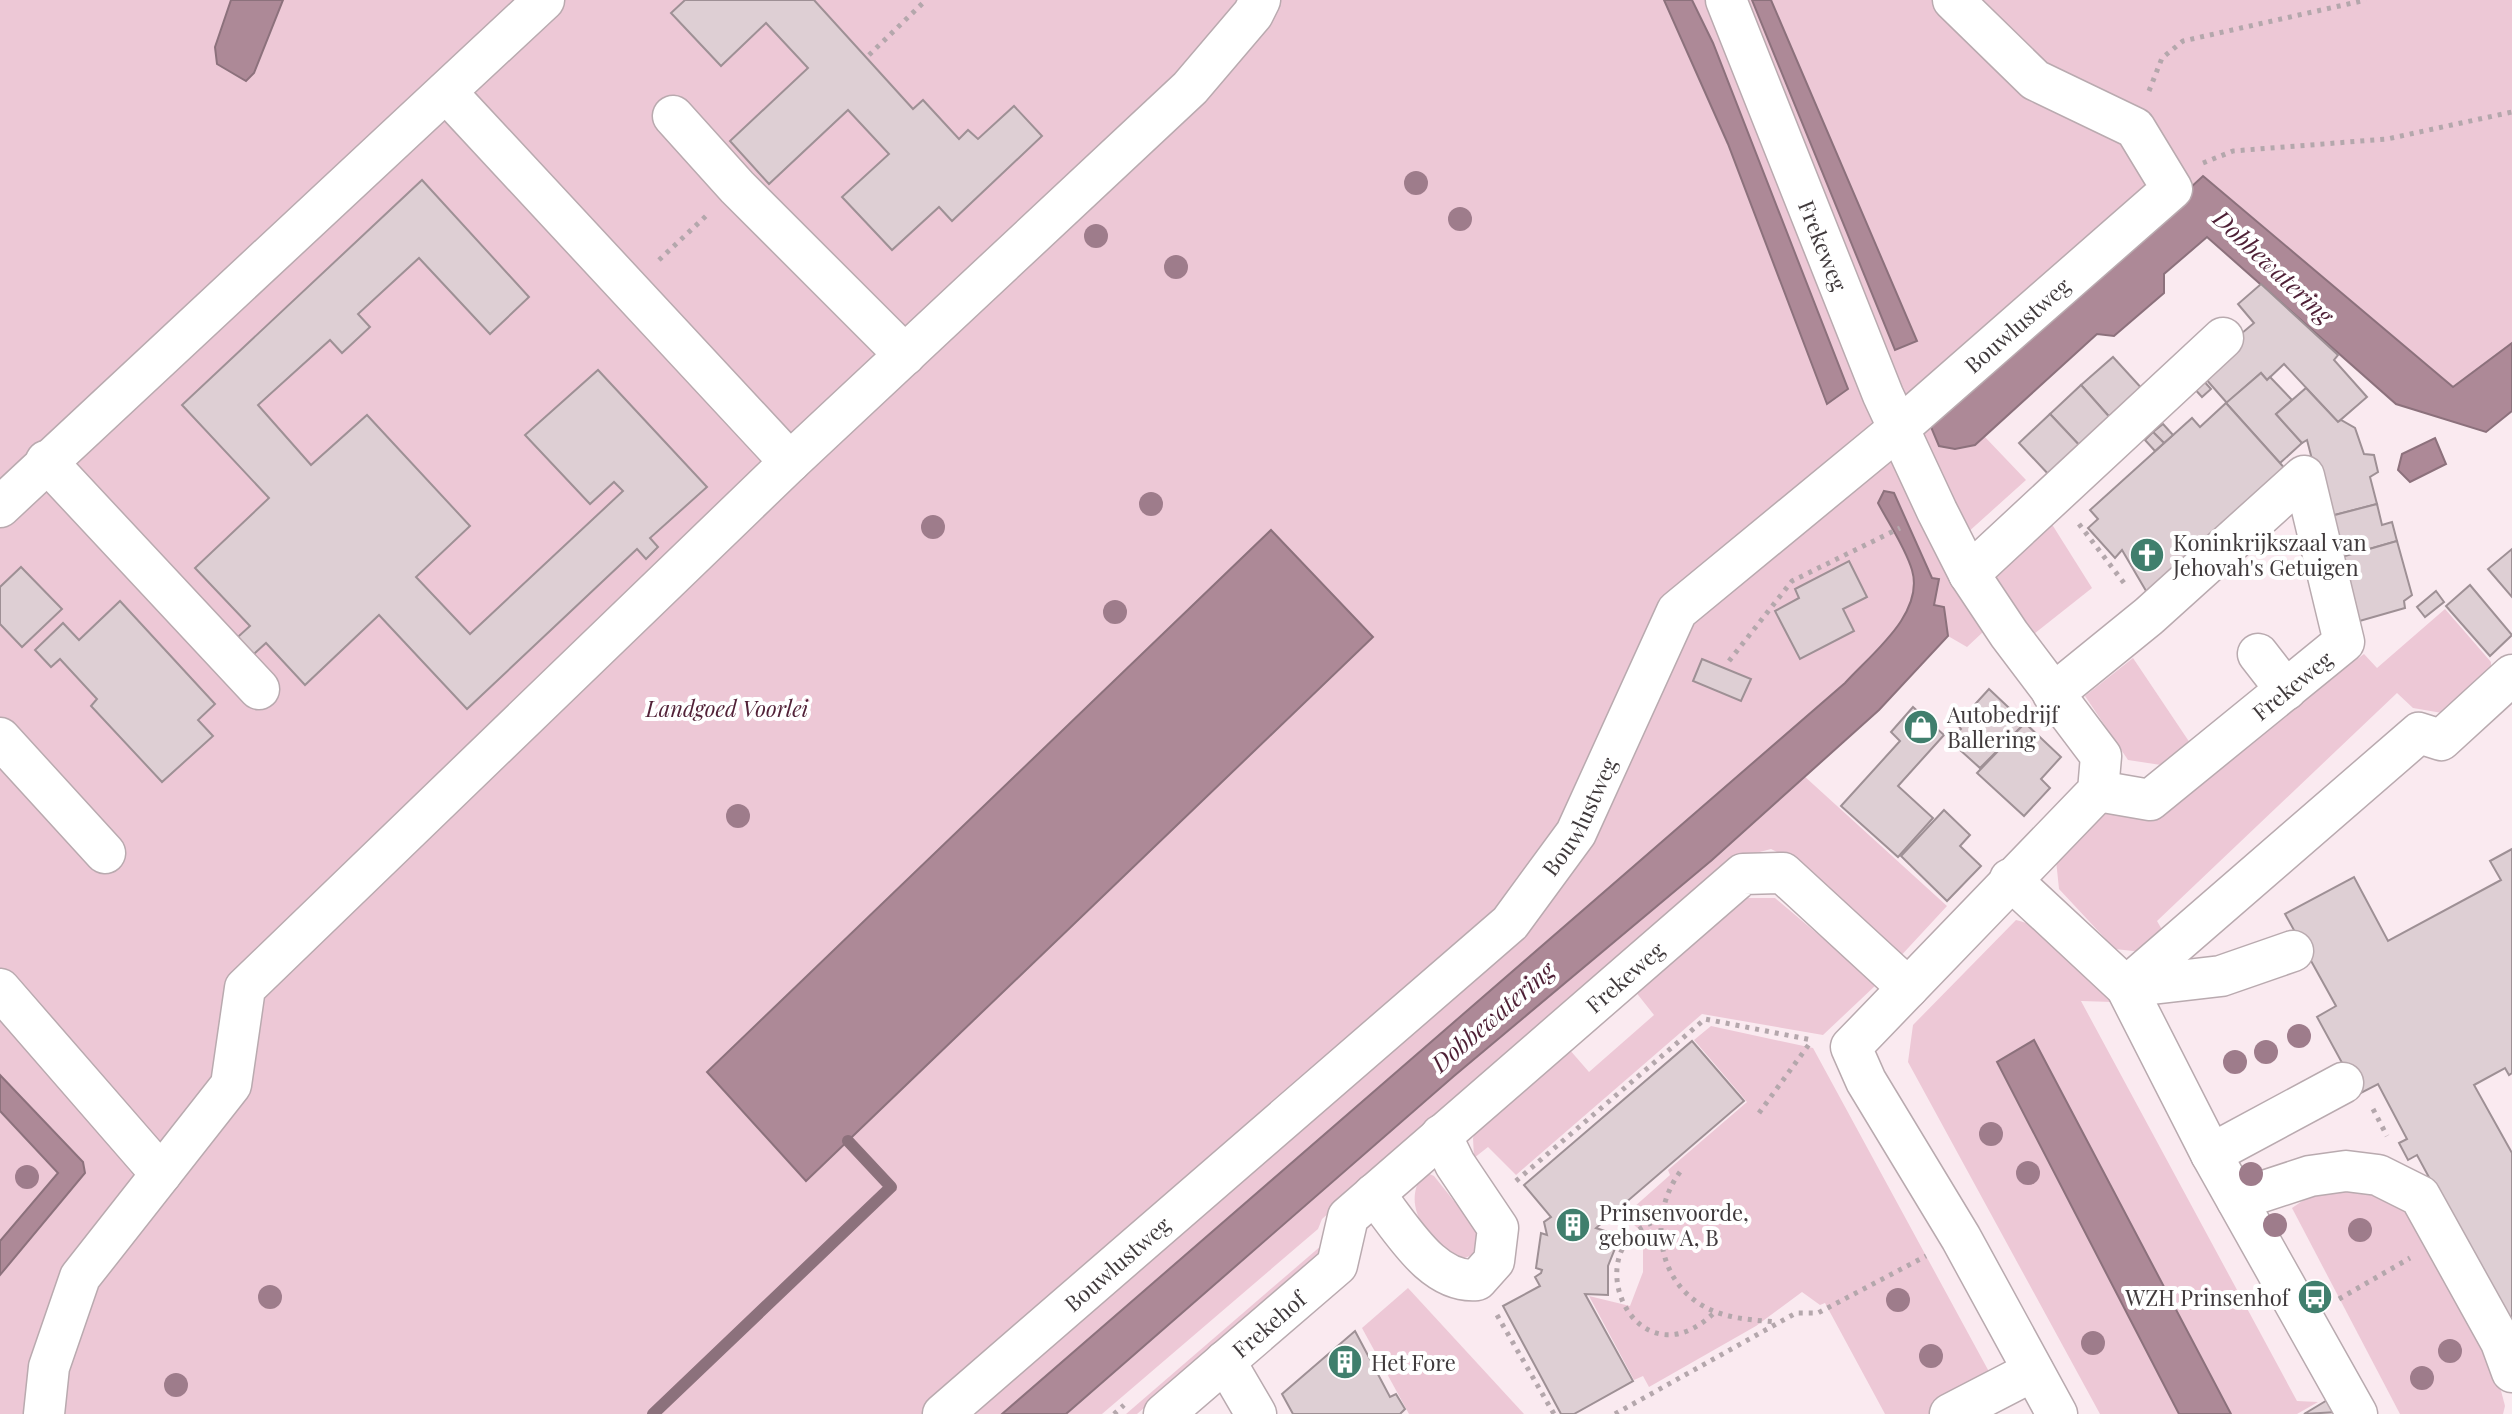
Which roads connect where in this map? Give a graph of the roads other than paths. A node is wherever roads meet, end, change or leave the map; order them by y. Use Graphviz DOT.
graph roads {
  1 [pos="544,0"];
  2 [pos="1260,0"];
  3 [pos="1726,0"];
  4 [pos="1953,0"];
  5 [pos="446,92"];
  6 [pos="673,116"];
  7 [pos="2223,338"];
  8 [pos="905,355"];
  9 [pos="1898,429"];
  10 [pos="46,461"];
  11 [pos="790,462"];
  12 [pos="0,507"];
  13 [pos="1969,574"];
  14 [pos="2258,654"];
  15 [pos="2512,675"];
  16 [pos="259,689"];
  17 [pos="2286,690"];
  18 [pos="2053,694"];
  19 [pos="0,738"];
  20 [pos="2098,791"];
  21 [pos="105,853"];
  22 [pos="2010,879"];
  23 [pos="2293,951"];
  24 [pos="2126,987"];
  25 [pos="1908,988"];
  26 [pos="0,989"];
  27 [pos="2343,1083"];
  28 [pos="1441,1135"];
  29 [pos="2211,1154"];
  30 [pos="161,1174"];
  31 [pos="2237,1200"];
  32 [pos="1361,1205"];
  33 [pos="1225,1361"];
  34 [pos="2033,1371"];
  35 [pos="2512,1372"];
  36 [pos="44,1414"];
  37 [pos="943,1414"];
  38 [pos="1164,1414"];
  39 [pos="1256,1414"];
  40 [pos="1950,1414"];
  41 [pos="2057,1414"];
  42 [pos="2357,1414"];
  1 -- 5 [label="street"];
  2 -- 8 [label="street"];
  3 -- 9 [label="street, Frekeweg"];
  4 -- 9 [label="street, Bouwlustweg"];
  5 -- 10 [label="street"];
  5 -- 11 [label="street"];
  6 -- 8 [label="street"];
  7 -- 13 [label="street"];
  8 -- 11 [label="street"];
  9 -- 13 [label="street, Frekeweg"];
  9 -- 37 [label="street, Bouwlustweg"];
  10 -- 12 [label="street"];
  10 -- 16 [label="street"];
  11 -- 30 [label="street"];
  13 -- 18 [label="street, Frekeweg"];
  14 -- 17 [label="street"];
  15 -- 24 [label="street"];
  17 -- 18 [label="street, Frekeweg"];
  17 -- 20 [label="street, Frekeweg"];
  18 -- 20 [label="street, Frekeweg"];
  19 -- 21 [label="street"];
  20 -- 22 [label="street"];
  22 -- 24 [label="street"];
  22 -- 25 [label="street"];
  23 -- 24 [label="street"];
  24 -- 29 [label="street"];
  25 -- 28 [label="street, Frekeweg"];
  25 -- 34 [label="street"];
  26 -- 30 [label="street"];
  27 -- 29 [label="street"];
  28 -- 32 [label="street, Frekeweg"];
  28 -- 32 [label="street"];
  29 -- 31 [label="street"];
  30 -- 36 [label="street"];
  31 -- 35 [label="street"];
  31 -- 42 [label="street"];
  32 -- 33 [label="street, Frekehof"];
  33 -- 38 [label="street, Frekehof"];
  33 -- 39 [label="street"];
  34 -- 40 [label="street"];
  34 -- 41 [label="street"];
}
